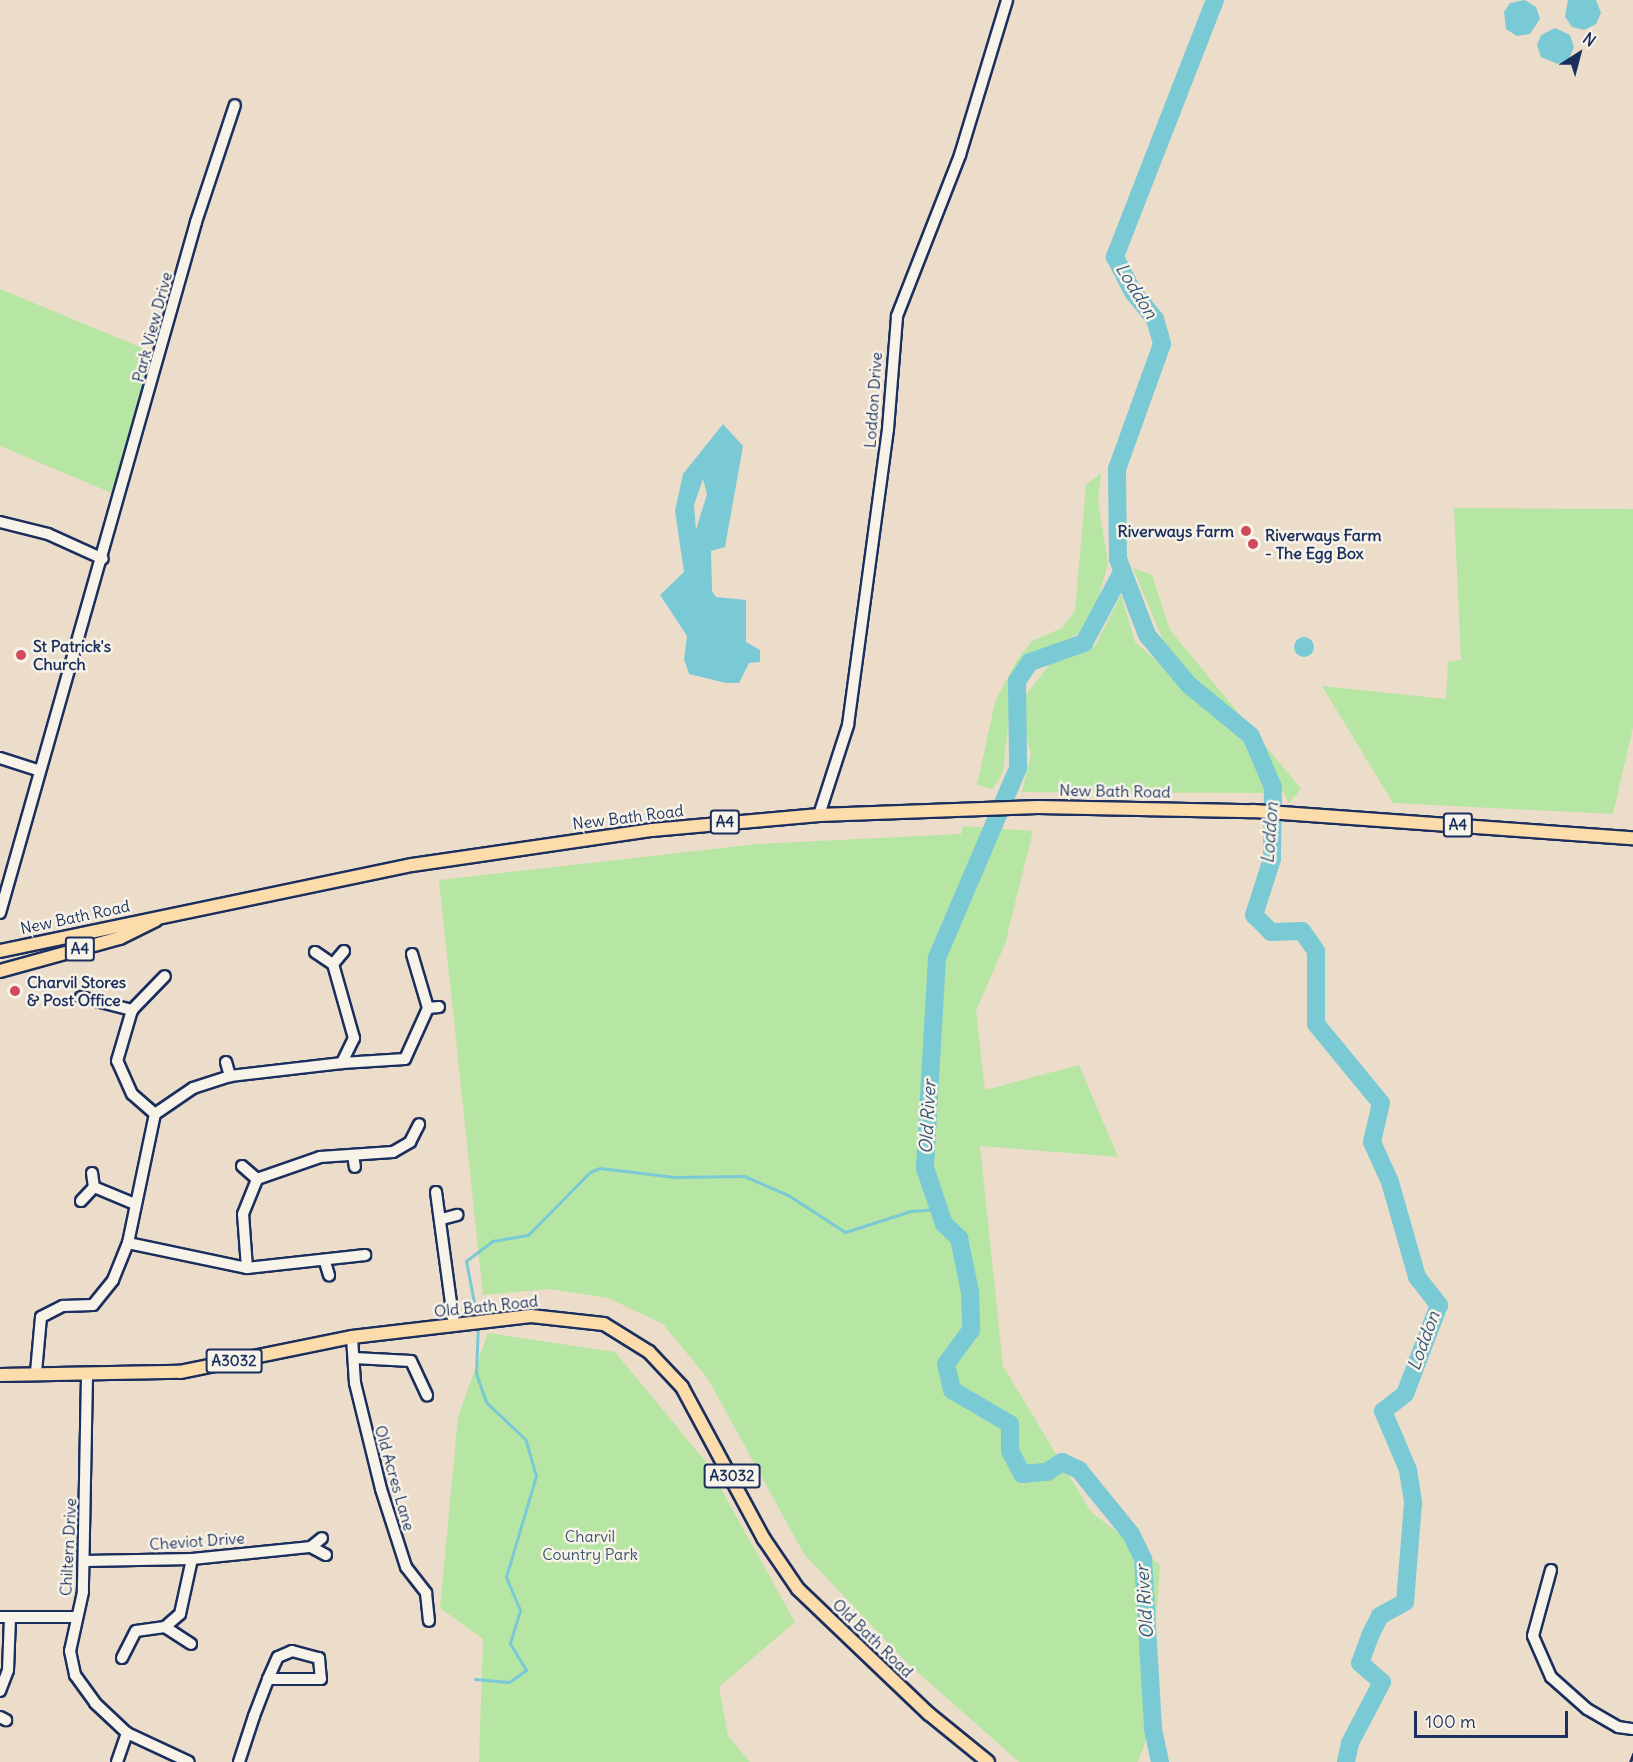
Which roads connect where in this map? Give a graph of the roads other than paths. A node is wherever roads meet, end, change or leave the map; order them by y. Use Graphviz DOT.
graph roads {
  1 [pos="1007,0"];
  2 [pos="235,105"];
  3 [pos="0,522"];
  4 [pos="103,559"];
  5 [pos="0,758"];
  6 [pos="38,771"];
  7 [pos="819,815"];
  8 [pos="1633,838"];
  9 [pos="0,913"];
  10 [pos="158,919"];
  11 [pos="0,951"];
  12 [pos="344,951"];
  13 [pos="315,952"];
  14 [pos="412,954"];
  15 [pos="333,964"];
  16 [pos="0,971"];
  17 [pos="165,976"];
  18 [pos="81,997"];
  19 [pos="439,1007"];
  20 [pos="428,1008"];
  21 [pos="132,1010"];
  22 [pos="226,1062"];
  23 [pos="342,1063"];
  24 [pos="230,1076"];
  25 [pos="155,1114"];
  26 [pos="419,1124"];
  27 [pos="353,1155"];
  28 [pos="242,1166"];
  29 [pos="355,1167"];
  30 [pos="92,1173"];
  31 [pos="256,1179"];
  32 [pos="94,1187"];
  33 [pos="436,1192"];
  34 [pos="81,1201"];
  35 [pos="135,1204"];
  36 [pos="457,1215"];
  37 [pos="442,1219"];
  38 [pos="128,1243"];
  39 [pos="365,1255"];
  40 [pos="325,1262"];
  41 [pos="247,1268"];
  42 [pos="329,1275"];
  43 [pos="460,1325"];
  44 [pos="352,1336"];
  45 [pos="354,1358"];
  46 [pos="36,1372"];
  47 [pos="0,1375"];
  48 [pos="87,1376"];
  49 [pos="427,1395"];
  50 [pos="322,1538"];
  51 [pos="311,1547"];
  52 [pos="326,1554"];
  53 [pos="192,1559"];
  54 [pos="85,1561"];
  55 [pos="1551,1570"];
  56 [pos="77,1617"];
  57 [pos="5,1618"];
  58 [pos="429,1621"];
  59 [pos="165,1627"];
  60 [pos="191,1644"];
  61 [pos="122,1658"];
  62 [pos="268,1679"];
  63 [pos="0,1691"];
  64 [pos="1633,1729"];
  65 [pos="128,1733"];
  66 [pos="117,1762"];
  67 [pos="189,1762"];
  68 [pos="239,1762"];
  69 [pos="988,1762"];
  1 -- 7 [label="street, Loddon Drive"];
  2 -- 4 [label="street, Park View Drive"];
  3 -- 4 [label="street"];
  4 -- 6 [label="street, Park View Drive"];
  5 -- 6 [label="street"];
  6 -- 9 [label="street, Park View Drive"];
  7 -- 8 [label="main road, New Bath Road / A4"];
  7 -- 10 [label="main road, New Bath Road / A4"];
  10 -- 11 [label="main road, New Bath Road / A4"];
  10 -- 16 [label="main road, New Bath Road / A4"];
  12 -- 15 [label="street"];
  13 -- 15 [label="street"];
  14 -- 20 [label="street"];
  15 -- 23 [label="street"];
  17 -- 21 [label="street"];
  18 -- 21 [label="street"];
  19 -- 20 [label="street"];
  20 -- 23 [label="street"];
  21 -- 25 [label="street"];
  22 -- 24 [label="street"];
  23 -- 24 [label="street"];
  24 -- 25 [label="street"];
  25 -- 35 [label="street"];
  26 -- 27 [label="street"];
  27 -- 29 [label="street"];
  27 -- 31 [label="street"];
  28 -- 31 [label="street"];
  30 -- 32 [label="street"];
  31 -- 41 [label="street"];
  32 -- 34 [label="street"];
  32 -- 35 [label="street"];
  33 -- 37 [label="street"];
  35 -- 38 [label="street"];
  36 -- 37 [label="street"];
  37 -- 43 [label="street"];
  38 -- 41 [label="street"];
  38 -- 46 [label="street"];
  39 -- 40 [label="street"];
  40 -- 41 [label="street"];
  40 -- 42 [label="street"];
  43 -- 44 [label="main road, Old Bath Road / A3032"];
  43 -- 69 [label="main road, Old Bath Road / A3032"];
  44 -- 45 [label="street, Old Acres Lane"];
  44 -- 48 [label="main road, Old Bath Road / A3032"];
  45 -- 49 [label="street"];
  45 -- 58 [label="street, Old Acres Lane"];
  46 -- 47 [label="main road, Old Bath Road / A3032"];
  46 -- 48 [label="main road, Old Bath Road / A3032"];
  48 -- 54 [label="street, Chiltern Drive"];
  50 -- 51 [label="street"];
  51 -- 52 [label="street"];
  51 -- 53 [label="street, Cheviot Drive"];
  53 -- 54 [label="street, Cheviot Drive"];
  53 -- 59 [label="street"];
  54 -- 56 [label="street, Chiltern Drive"];
  55 -- 64 [label="street"];
  56 -- 57 [label="street"];
  56 -- 65 [label="street, Chiltern Drive"];
  57 -- 63 [label="street"];
  59 -- 60 [label="street"];
  59 -- 61 [label="street"];
  62 -- 62 [label="street"];
  62 -- 68 [label="street"];
  65 -- 66 [label="street"];
  65 -- 67 [label="street, Chiltern Drive"];
}
